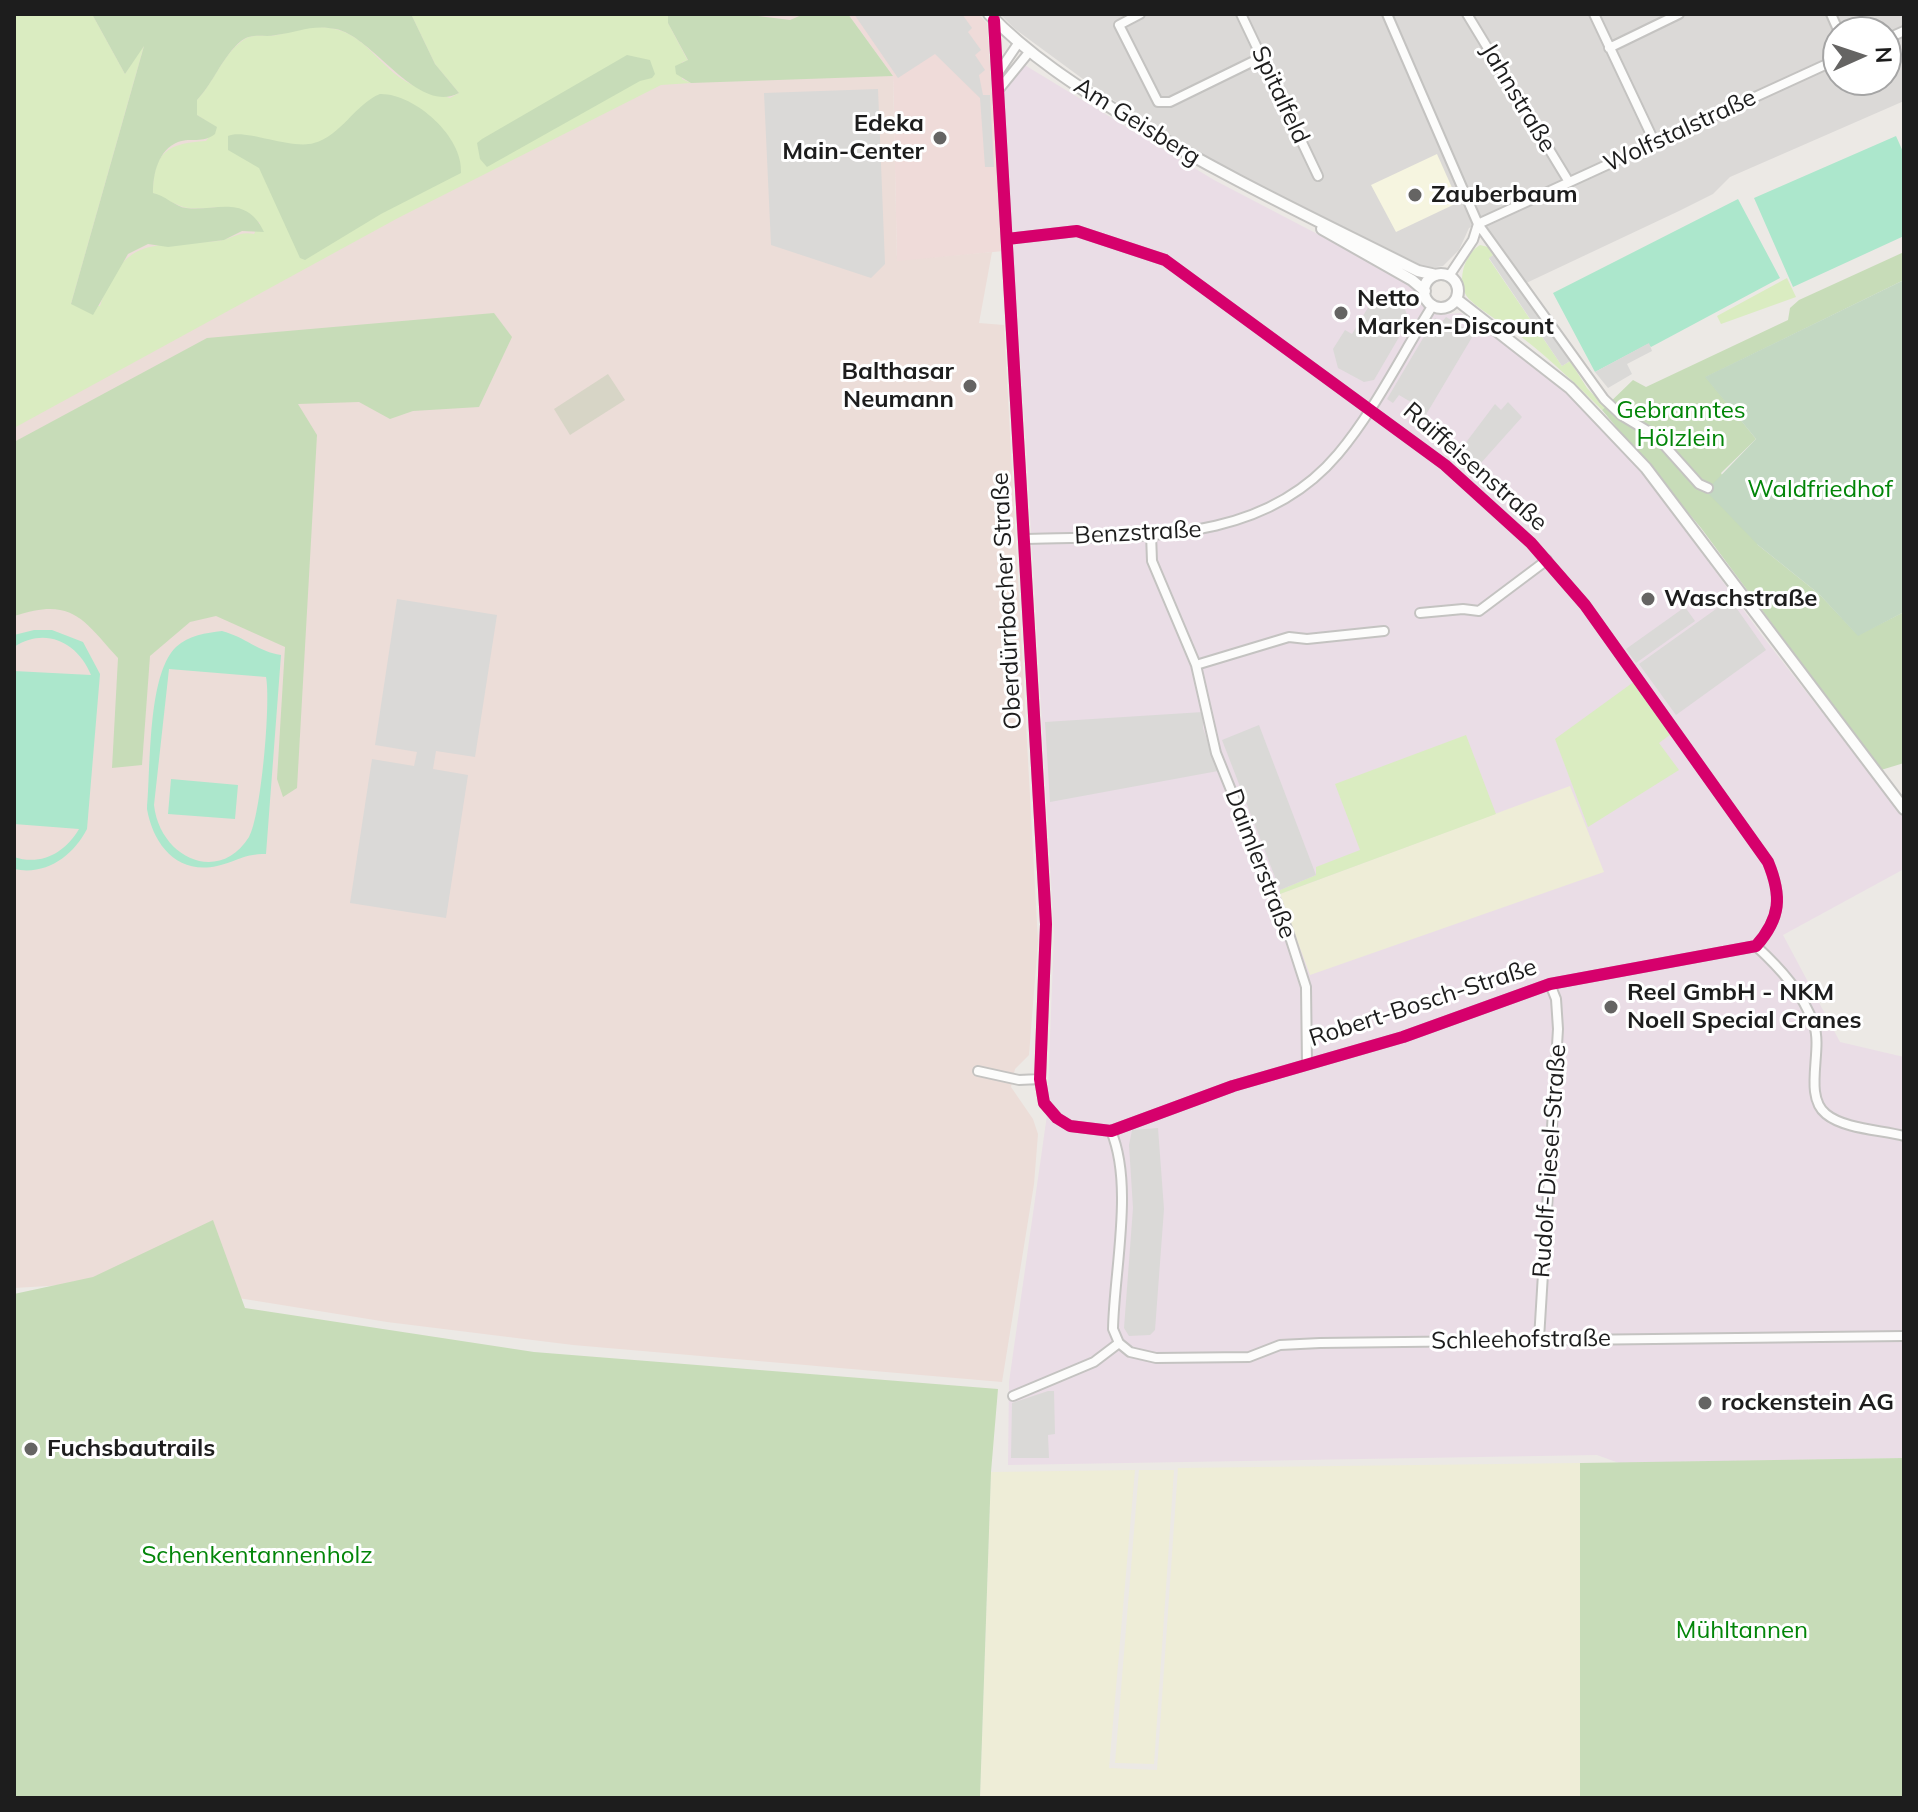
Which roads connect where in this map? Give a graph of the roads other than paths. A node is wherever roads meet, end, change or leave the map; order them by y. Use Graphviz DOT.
graph roads {
  1 [pos="1140,14"];
  2 [pos="1241,14"];
  3 [pos="1387,14"];
  4 [pos="1467,14"];
  5 [pos="1594,14"];
  6 [pos="1679,14"];
  7 [pos="992,17"];
  8 [pos="1019,42"];
  9 [pos="1609,48"];
  10 [pos="1030,51"];
  11 [pos="1262,57"];
  12 [pos="1822,66"];
  13 [pos="998,75"];
  14 [pos="999,88"];
  15 [pos="1654,141"];
  16 [pos="1318,176"];
  17 [pos="1569,182"];
  18 [pos="1297,213"];
  19 [pos="1478,224"];
  20 [pos="1007,239"];
  21 [pos="1436,275"];
  22 [pos="1449,276"];
  23 [pos="1425,291"];
  24 [pos="1456,299"];
  25 [pos="1433,305"];
  26 [pos="1370,407"];
  27 [pos="1708,488"];
  28 [pos="1151,534"];
  29 [pos="1027,539"];
  30 [pos="1547,560"];
  31 [pos="1420,613"];
  32 [pos="1384,631"];
  33 [pos="1196,665"];
  34 [pos="1904,809"];
  35 [pos="1756,946"];
  36 [pos="1550,984"];
  37 [pos="1307,1064"];
  38 [pos="978,1071"];
  39 [pos="1040,1079"];
  40 [pos="1111,1131"];
  41 [pos="1904,1136"];
  42 [pos="1904,1336"];
  43 [pos="1539,1339"];
  44 [pos="1119,1343"];
  45 [pos="1013,1396"];
  1 -- 11 [label="street"];
  2 -- 11 [label="street, Spitalfeld"];
  3 -- 19 [label="street"];
  4 -- 17 [label="street, Jahnstraße"];
  5 -- 9 [label="street"];
  6 -- 9 [label="street"];
  7 -- 8 [label="street, Am Geisberg"];
  7 -- 13 [label="street, Oberdürrbacher Straße"];
  8 -- 10 [label="street, Am Geisberg"];
  8 -- 13 [label="street"];
  9 -- 15 [label="street"];
  10 -- 14 [label="street"];
  10 -- 18 [label="street, Am Geisberg"];
  11 -- 16 [label="street, Spitalfeld"];
  12 -- 15 [label="street, Wolfstalstraße"];
  13 -- 14 [label="street, Oberdürrbacher Straße"];
  14 -- 20 [label="street, Oberdürrbacher Straße"];
  15 -- 17 [label="street, Wolfstalstraße"];
  17 -- 19 [label="street, Wolfstalstraße"];
  18 -- 21 [label="street, Am Geisberg"];
  18 -- 23 [label="street, Am Geisberg"];
  19 -- 22 [label="street"];
  19 -- 27 [label="street"];
  20 -- 26 [label="street, Raiffeisenstraße"];
  20 -- 29 [label="street, Oberdürrbacher Straße"];
  21 -- 22 [label="street"];
  21 -- 23 [label="street"];
  22 -- 24 [label="street"];
  23 -- 25 [label="street"];
  24 -- 25 [label="street"];
  24 -- 34 [label="street"];
  25 -- 26 [label="street, Benzstraße"];
  26 -- 28 [label="street, Benzstraße"];
  26 -- 30 [label="street, Raiffeisenstraße"];
  28 -- 29 [label="street, Benzstraße"];
  28 -- 33 [label="street, Daimlerstraße"];
  29 -- 39 [label="street, Oberdürrbacher Straße"];
  30 -- 31 [label="street"];
  30 -- 35 [label="street, Raiffeisenstraße"];
  32 -- 33 [label="street"];
  33 -- 37 [label="street, Daimlerstraße"];
  35 -- 36 [label="street, Robert-Bosch-Straße"];
  35 -- 41 [label="street"];
  36 -- 37 [label="street, Robert-Bosch-Straße"];
  36 -- 43 [label="street, Rudolf-Diesel-Straße"];
  37 -- 40 [label="street, Robert-Bosch-Straße"];
  38 -- 39 [label="street"];
  39 -- 40 [label="street, Oberdürrbacher Straße"];
  40 -- 44 [label="street"];
  42 -- 43 [label="street, Schleehofstraße"];
  43 -- 44 [label="street, Schleehofstraße"];
  44 -- 45 [label="street"];
}
